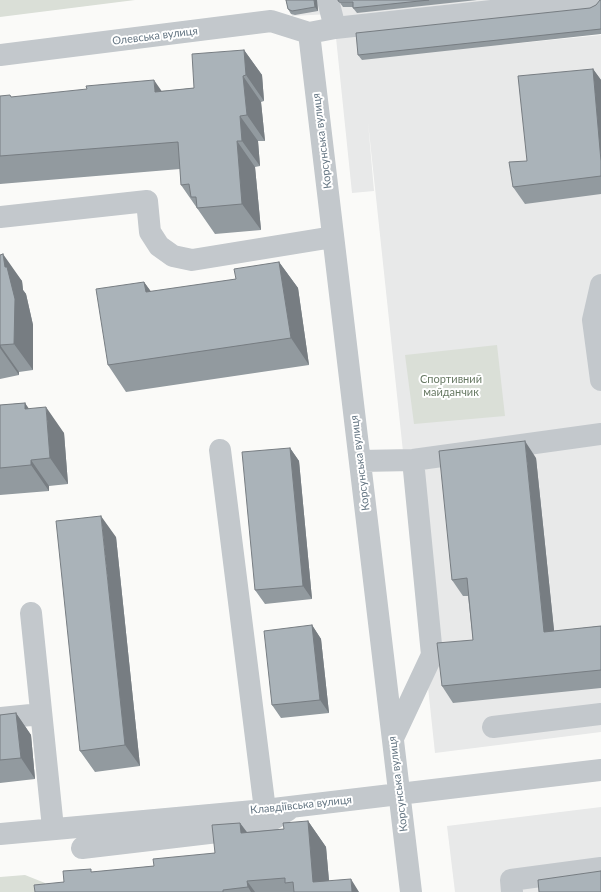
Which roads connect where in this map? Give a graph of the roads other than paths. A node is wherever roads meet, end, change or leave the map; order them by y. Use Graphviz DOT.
graph roads {
  1 [pos="328,0"];
  2 [pos="592,0"];
  3 [pos="335,28"];
  4 [pos="309,33"];
  5 [pos="0,55"];
  6 [pos="0,217"];
  7 [pos="333,237"];
  8 [pos="601,285"];
  9 [pos="601,380"];
  10 [pos="601,434"];
  11 [pos="220,450"];
  12 [pos="413,460"];
  13 [pos="360,461"];
  14 [pos="31,613"];
  15 [pos="41,714"];
  16 [pos="601,714"];
  17 [pos="0,718"];
  18 [pos="493,727"];
  19 [pos="393,738"];
  20 [pos="601,770"];
  21 [pos="400,794"];
  22 [pos="294,806"];
  23 [pos="265,810"];
  24 [pos="53,828"];
  25 [pos="0,834"];
  26 [pos="82,848"];
  27 [pos="601,868"];
  28 [pos="411,892"];
  29 [pos="512,892"];
  1 -- 3 [label="street"];
  2 -- 3 [label="street"];
  3 -- 4 [label="street"];
  4 -- 5 [label="street, Олевська вулиця"];
  4 -- 7 [label="street, Корсунська вулиця"];
  6 -- 7 [label="street"];
  7 -- 13 [label="street, Корсунська вулиця"];
  8 -- 9 [label="street"];
  10 -- 12 [label="street"];
  11 -- 23 [label="street"];
  12 -- 13 [label="street"];
  12 -- 19 [label="street"];
  13 -- 19 [label="street, Корсунська вулиця"];
  14 -- 15 [label="street"];
  15 -- 17 [label="street"];
  15 -- 24 [label="street"];
  16 -- 18 [label="street"];
  19 -- 21 [label="street, Корсунська вулиця"];
  20 -- 21 [label="street, Клавдіївська вулиця"];
  21 -- 22 [label="street, Клавдіївська вулиця"];
  21 -- 28 [label="street, Корсунська вулиця"];
  22 -- 23 [label="street, Клавдіївська вулиця"];
  22 -- 26 [label="street"];
  23 -- 24 [label="street, Клавдіївська вулиця"];
  24 -- 25 [label="street, Клавдіївська вулиця"];
  27 -- 29 [label="street"];
}
